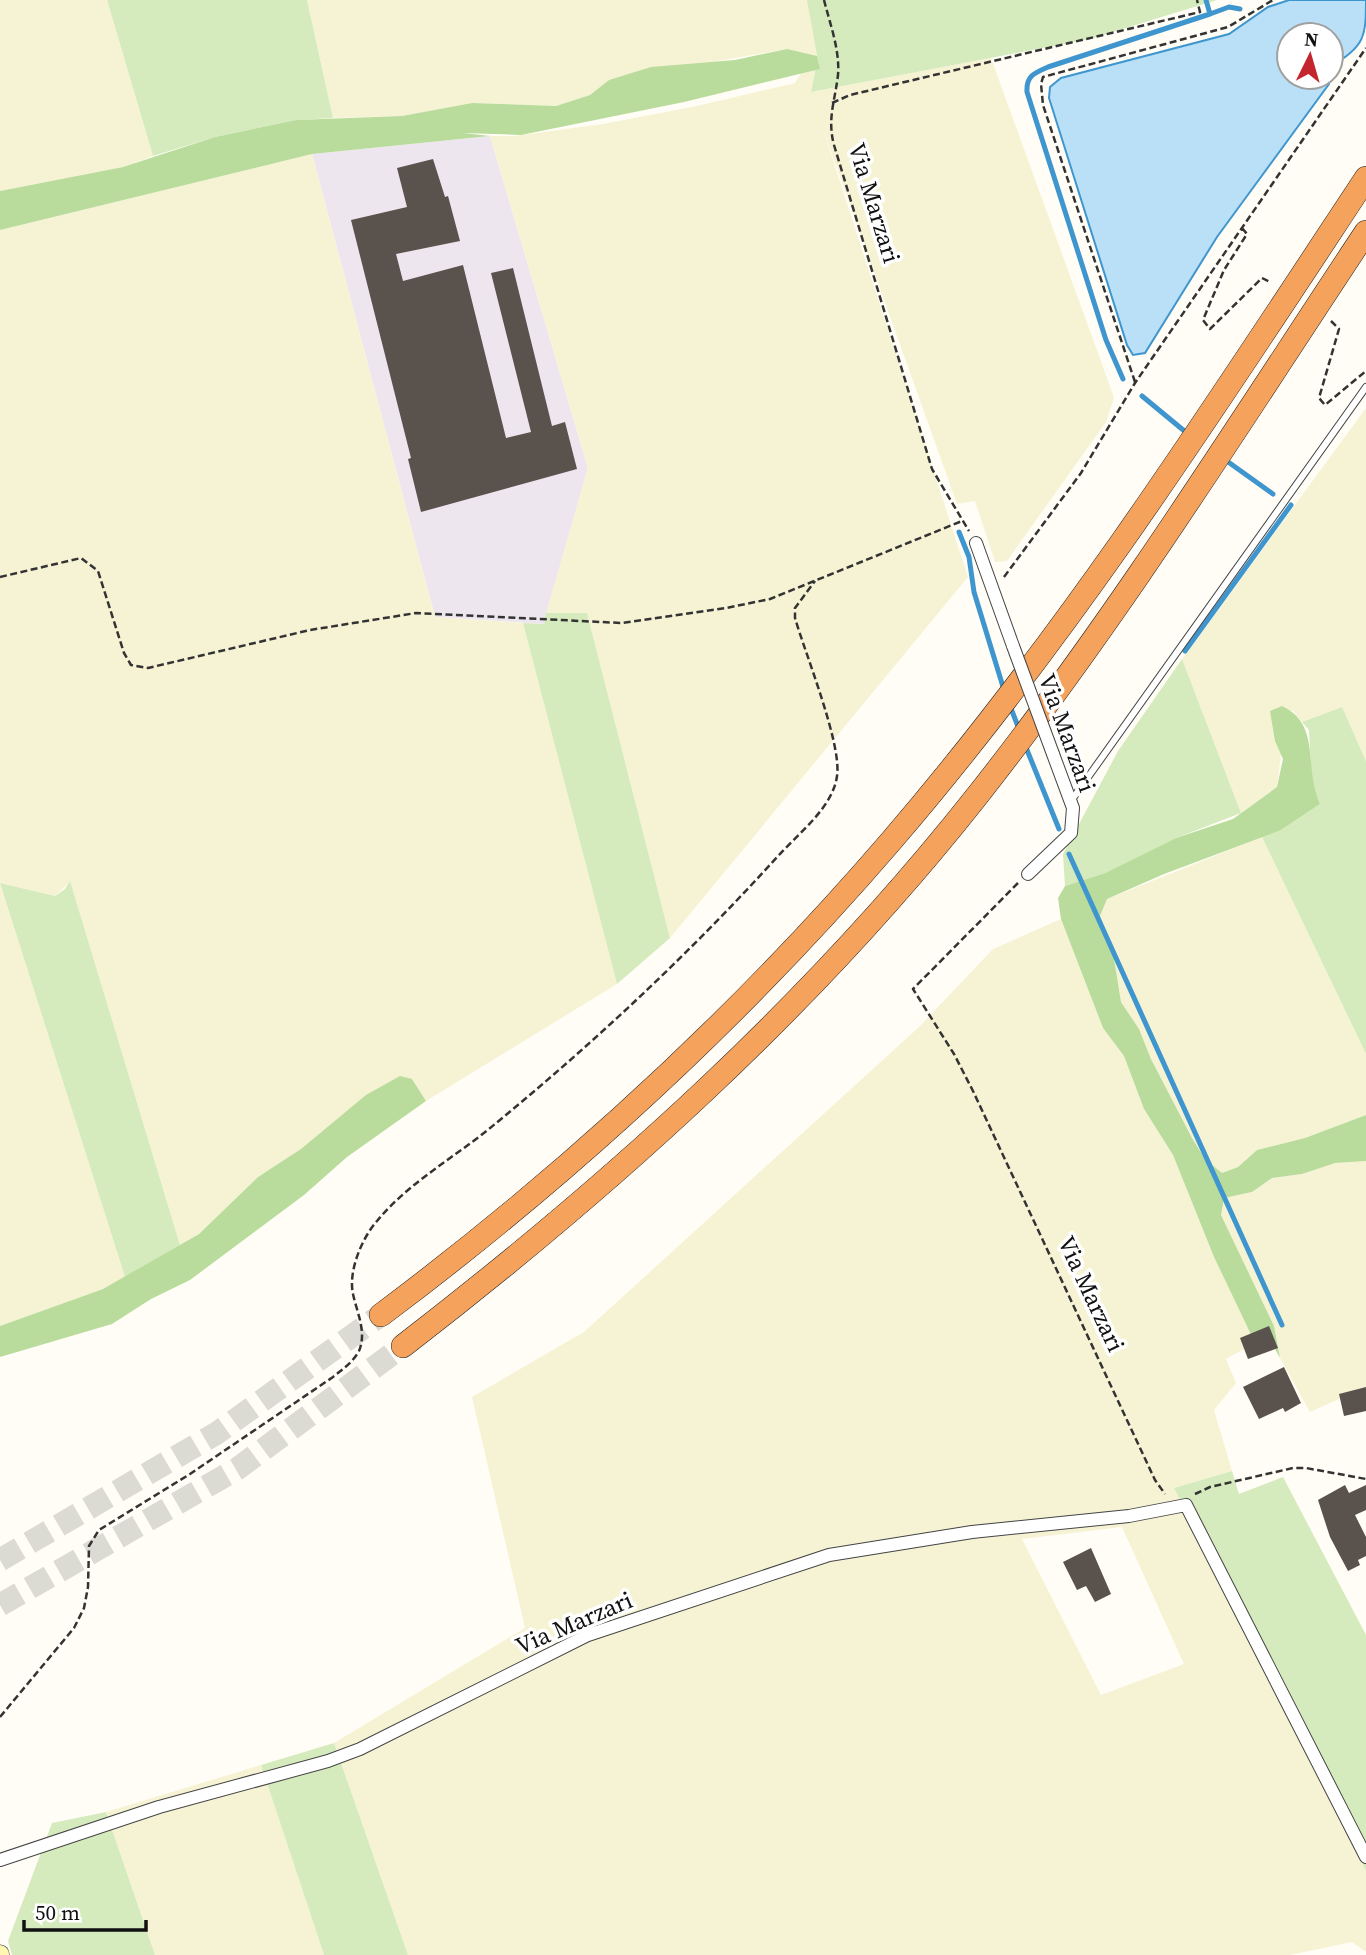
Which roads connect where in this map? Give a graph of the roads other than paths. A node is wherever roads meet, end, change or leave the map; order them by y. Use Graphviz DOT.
graph roads {
  1 [pos="1366,178"];
  2 [pos="1366,232"];
  3 [pos="1366,387"];
  4 [pos="976,543"];
  5 [pos="1071,801"];
  6 [pos="1028,874"];
  7 [pos="381,1315"];
  8 [pos="403,1346"];
  9 [pos="1366,1857"];
  10 [pos="0,1860"];
  1 -- 7 [label="highway"];
  2 -- 8 [label="highway"];
  3 -- 5 [label="lane"];
  4 -- 5 [label="street, Via Marzari, bridge"];
  5 -- 6 [label="street, Via Marzari"];
  9 -- 10 [label="street, Via Marzari"];
}
